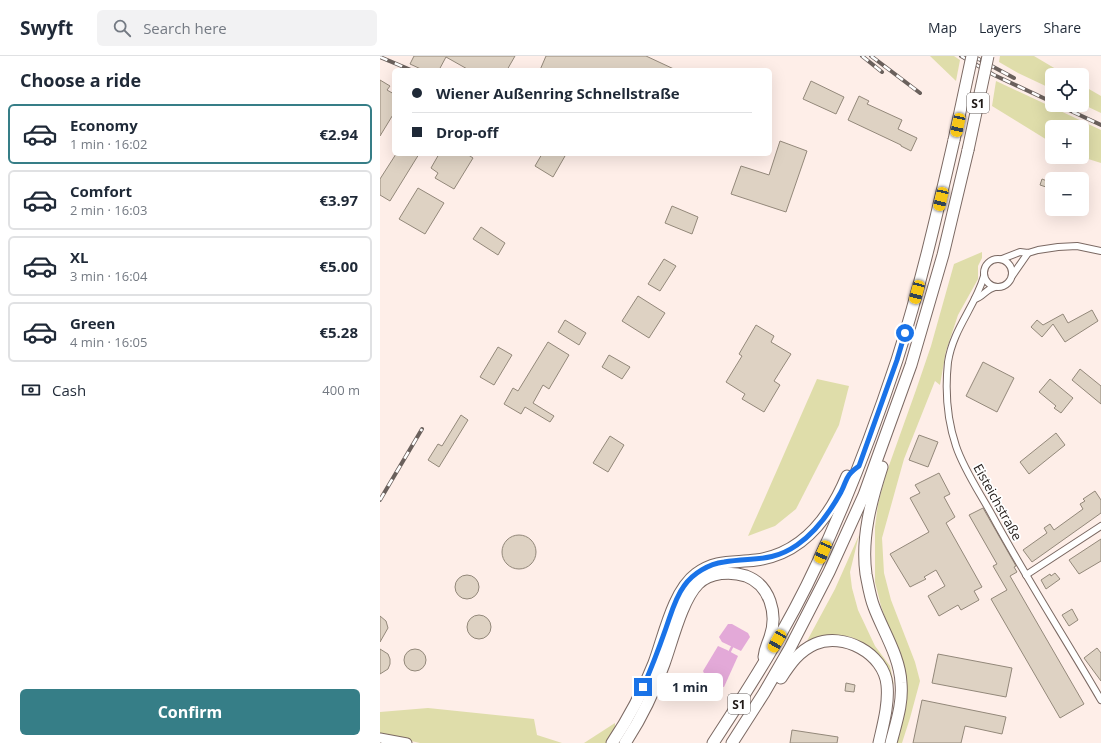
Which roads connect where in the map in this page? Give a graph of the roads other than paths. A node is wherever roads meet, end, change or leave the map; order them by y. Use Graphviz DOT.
graph roads {
  1 [pos="972,56"];
  2 [pos="988,56"];
  3 [pos="1101,251"];
  4 [pos="1028,253"];
  5 [pos="1002,259"];
  6 [pos="984,276"];
  7 [pos="1011,277"];
  8 [pos="995,286"];
  9 [pos="975,299"];
  10 [pos="884,442"];
  11 [pos="859,466"];
  12 [pos="1101,526"];
  13 [pos="1026,576"];
  14 [pos="764,664"];
  15 [pos="764,693"];
  16 [pos="1100,697"];
  17 [pos="380,738"];
  18 [pos="407,743"];
  19 [pos="612,743"];
  20 [pos="625,743"];
  21 [pos="713,743"];
  22 [pos="732,743"];
  23 [pos="879,743"];
  24 [pos="892,743"];
  1 -- 11 [label="highway, S1, bridge"];
  2 -- 10 [label="highway, S1, bridge"];
  3 -- 4 [label="street"];
  4 -- 5 [label="street"];
  4 -- 7 [label="street"];
  5 -- 6 [label="street"];
  5 -- 7 [label="street"];
  6 -- 8 [label="street"];
  6 -- 9 [label="street, Eisteichstraße"];
  7 -- 8 [label="street"];
  8 -- 9 [label="street, Eisteichstraße"];
  9 -- 13 [label="street, Eisteichstraße"];
  10 -- 15 [label="highway, S1"];
  10 -- 24 [label="highway"];
  11 -- 14 [label="highway, S1"];
  11 -- 19 [label="highway"];
  12 -- 13 [label="street"];
  13 -- 16 [label="street, Eisteichstraße"];
  14 -- 20 [label="highway"];
  14 -- 21 [label="highway, S1"];
  15 -- 22 [label="highway, S1"];
  15 -- 23 [label="highway"];
  17 -- 18 [label="main road"];
}
